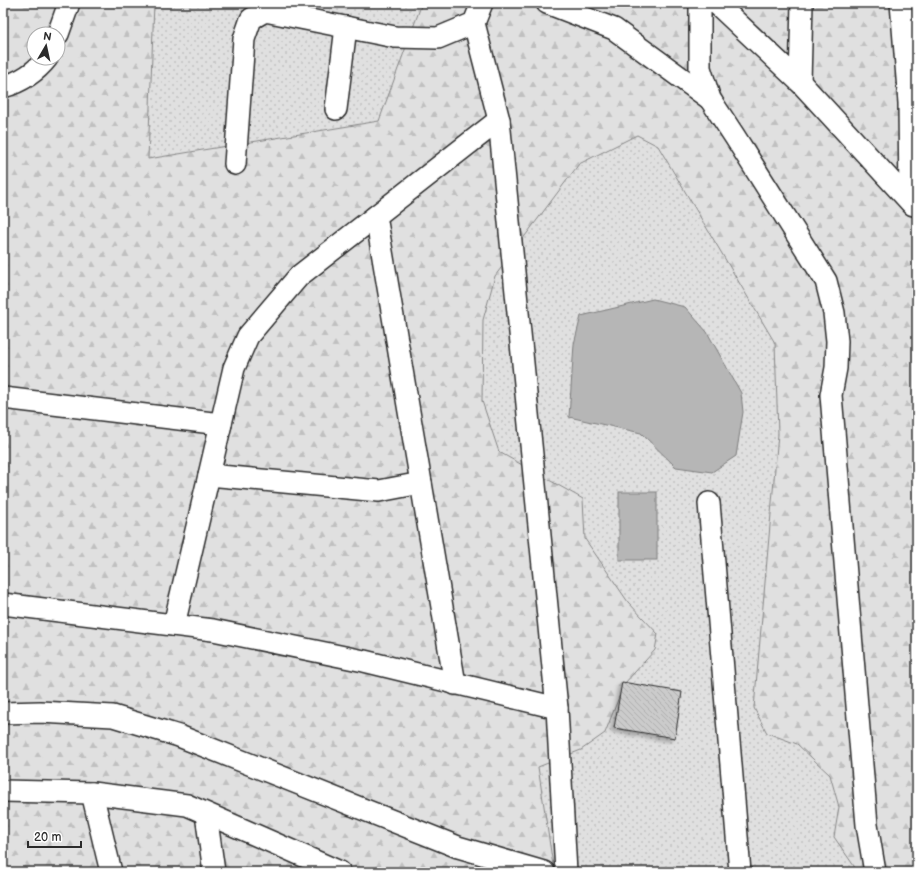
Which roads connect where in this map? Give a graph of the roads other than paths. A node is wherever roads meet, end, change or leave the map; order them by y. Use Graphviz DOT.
graph roads {
  1 [pos="68,3"];
  2 [pos="482,3"];
  3 [pos="546,3"];
  4 [pos="700,3"];
  5 [pos="716,3"];
  6 [pos="802,3"];
  7 [pos="901,3"];
  8 [pos="474,23"];
  9 [pos="61,26"];
  10 [pos="346,27"];
  11 [pos="41,66"];
  12 [pos="800,82"];
  13 [pos="3,87"];
  14 [pos="710,99"];
  15 [pos="336,109"];
  16 [pos="500,120"];
  17 [pos="235,164"];
  18 [pos="914,206"];
  19 [pos="376,216"];
  20 [pos="3,398"];
  21 [pos="221,424"];
  22 [pos="209,475"];
  23 [pos="422,484"];
  24 [pos="709,503"];
  25 [pos="3,604"];
  26 [pos="174,625"];
  27 [pos="455,684"];
  28 [pos="557,708"];
  29 [pos="3,713"];
  30 [pos="3,791"];
  31 [pos="92,793"];
  32 [pos="206,814"];
  33 [pos="532,871"];
  34 [pos="110,872"];
  35 [pos="214,872"];
  36 [pos="340,872"];
  37 [pos="566,872"];
  38 [pos="740,872"];
  39 [pos="875,872"];
  1 -- 9 [label="lane"];
  2 -- 8 [label="lane"];
  3 -- 14 [label="lane"];
  4 -- 14 [label="lane"];
  5 -- 12 [label="lane"];
  6 -- 12 [label="lane"];
  7 -- 18 [label="lane"];
  8 -- 10 [label="lane"];
  8 -- 16 [label="lane"];
  10 -- 15 [label="lane"];
  10 -- 17 [label="lane"];
  11 -- 13 [label="lane"];
  12 -- 18 [label="lane"];
  14 -- 39 [label="lane"];
  16 -- 19 [label="lane"];
  16 -- 28 [label="lane"];
  19 -- 21 [label="lane"];
  19 -- 23 [label="lane"];
  20 -- 21 [label="lane"];
  21 -- 22 [label="lane"];
  22 -- 23 [label="lane"];
  22 -- 26 [label="lane"];
  23 -- 27 [label="lane"];
  24 -- 38 [label="lane"];
  25 -- 26 [label="lane"];
  26 -- 27 [label="lane"];
  27 -- 28 [label="lane"];
  28 -- 37 [label="lane"];
  29 -- 33 [label="lane"];
  30 -- 31 [label="lane"];
  31 -- 32 [label="lane"];
  31 -- 34 [label="lane"];
  32 -- 35 [label="lane"];
  32 -- 36 [label="lane"];
}
